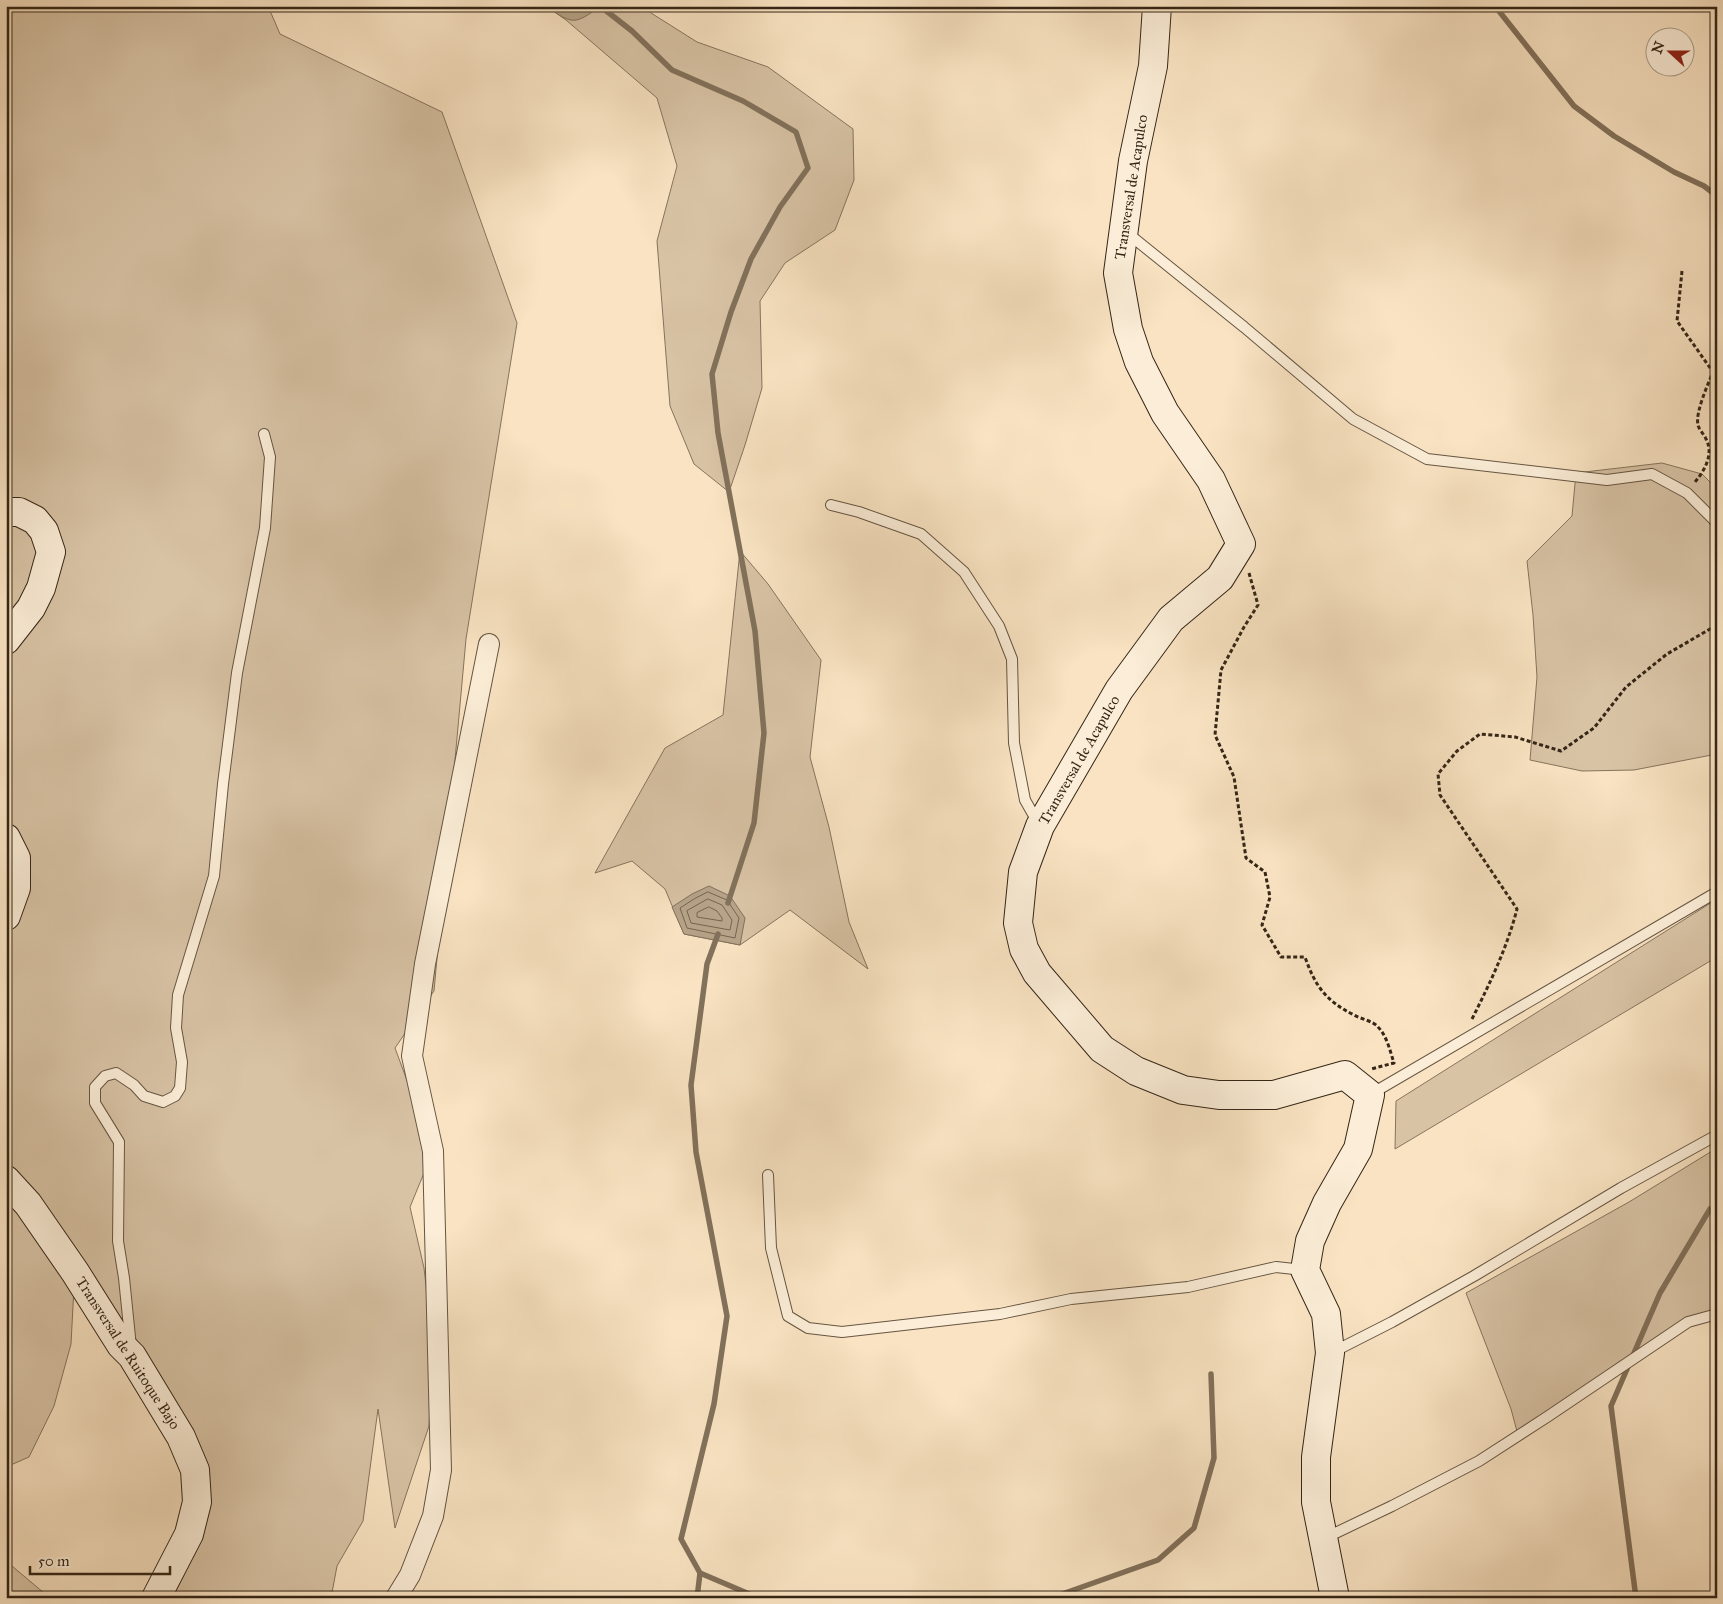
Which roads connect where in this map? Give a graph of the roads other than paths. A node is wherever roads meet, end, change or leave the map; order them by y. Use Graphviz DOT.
graph roads {
  1 [pos="1157,6"];
  2 [pos="1123,229"];
  3 [pos="264,434"];
  4 [pos="832,505"];
  5 [pos="6,512"];
  6 [pos="1717,522"];
  7 [pos="6,640"];
  8 [pos="489,644"];
  9 [pos="1040,826"];
  10 [pos="6,838"];
  11 [pos="1717,892"];
  12 [pos="6,916"];
  13 [pos="1370,1095"];
  14 [pos="1717,1135"];
  15 [pos="768,1176"];
  16 [pos="6,1180"];
  17 [pos="1305,1270"];
  18 [pos="1717,1314"];
  19 [pos="1330,1354"];
  20 [pos="132,1356"];
  21 [pos="1324,1538"];
  22 [pos="156,1598"];
  23 [pos="396,1598"];
  24 [pos="1336,1598"];
  1 -- 2 [label="street, Transversal de Acapulco"];
  2 -- 6 [label="lane"];
  2 -- 9 [label="street, Transversal de Acapulco"];
  3 -- 20 [label="lane"];
  4 -- 9 [label="lane"];
  5 -- 7 [label="street"];
  8 -- 23 [label="street"];
  9 -- 13 [label="street, Transversal de Acapulco"];
  10 -- 12 [label="street"];
  11 -- 13 [label="lane"];
  13 -- 17 [label="street"];
  14 -- 19 [label="lane"];
  15 -- 17 [label="lane"];
  16 -- 20 [label="street, Transversal de Ruitoque Bajo"];
  17 -- 19 [label="street"];
  18 -- 21 [label="lane"];
  19 -- 21 [label="street"];
  20 -- 22 [label="street, Transversal de Ruitoque Bajo"];
  21 -- 24 [label="street"];
}
